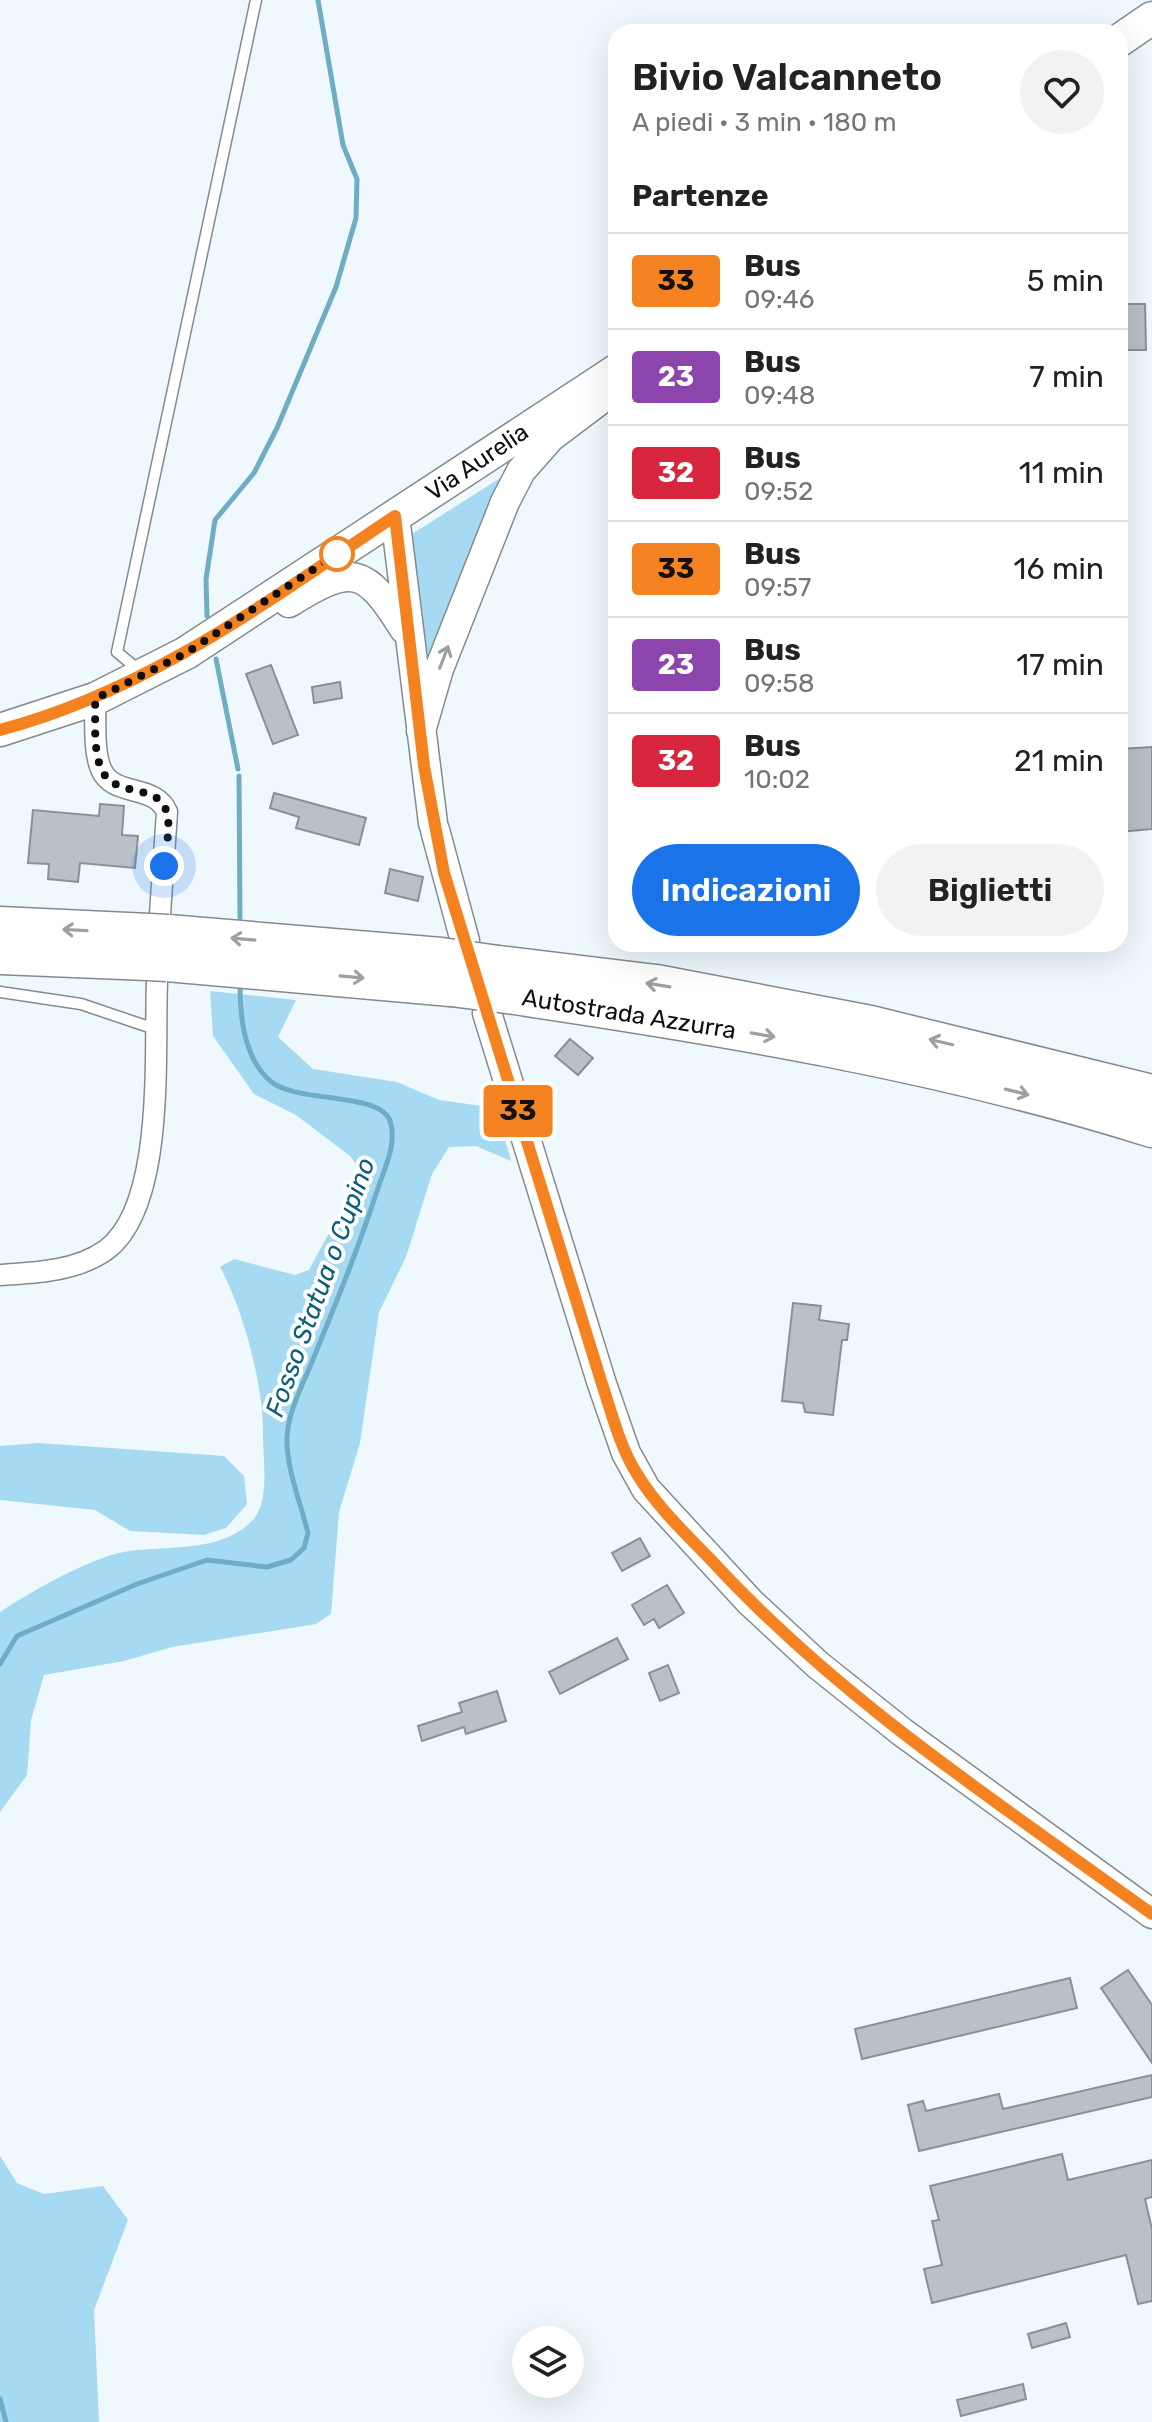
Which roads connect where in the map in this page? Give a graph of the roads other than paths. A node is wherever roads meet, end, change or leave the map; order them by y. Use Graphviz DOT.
graph roads {
  1 [pos="256,0"];
  2 [pos="1152,18"];
  3 [pos="1128,34"];
  4 [pos="608,376"];
  5 [pos="608,394"];
  6 [pos="395,516"];
  7 [pos="232,624"];
  8 [pos="409,636"];
  9 [pos="146,676"];
  10 [pos="95,699"];
  11 [pos="0,730"];
  12 [pos="421,731"];
  13 [pos="0,926"];
  14 [pos="165,948"];
  15 [pos="0,955"];
  16 [pos="452,962"];
  17 [pos="497,991"];
  18 [pos="0,992"];
  19 [pos="155,1029"];
  20 [pos="1152,1094"];
  21 [pos="1152,1128"];
  22 [pos="0,1275"];
  23 [pos="1152,1914"];
  1 -- 9 [label="lane"];
  2 -- 3 [label="main road"];
  4 -- 6 [label="main road, Via Aurelia"];
  12 -- 5 [label="main road, one-way"];
  6 -- 7 [label="main road, Via Aurelia"];
  6 -- 8 [label="main road"];
  7 -- 8 [label="main road"];
  7 -- 9 [label="main road, Via Aurelia"];
  8 -- 12 [label="main road"];
  9 -- 10 [label="main road, Via Aurelia"];
  10 -- 11 [label="main road, Via Aurelia"];
  10 -- 14 [label="street"];
  12 -- 16 [label="main road"];
  14 -- 13 [label="highway, Autostrada Azzurra, one-way"];
  14 -- 15 [label="highway, Autostrada Azzurra"];
  14 -- 16 [label="highway, Autostrada Azzurra"];
  14 -- 19 [label="street"];
  16 -- 17 [label="highway, Autostrada Azzurra, bridge"];
  20 -- 17 [label="highway, Autostrada Azzurra, one-way"];
  17 -- 21 [label="highway, Autostrada Azzurra, one-way"];
  17 -- 23 [label="main road"];
  18 -- 19 [label="lane"];
  19 -- 22 [label="street"];
}
